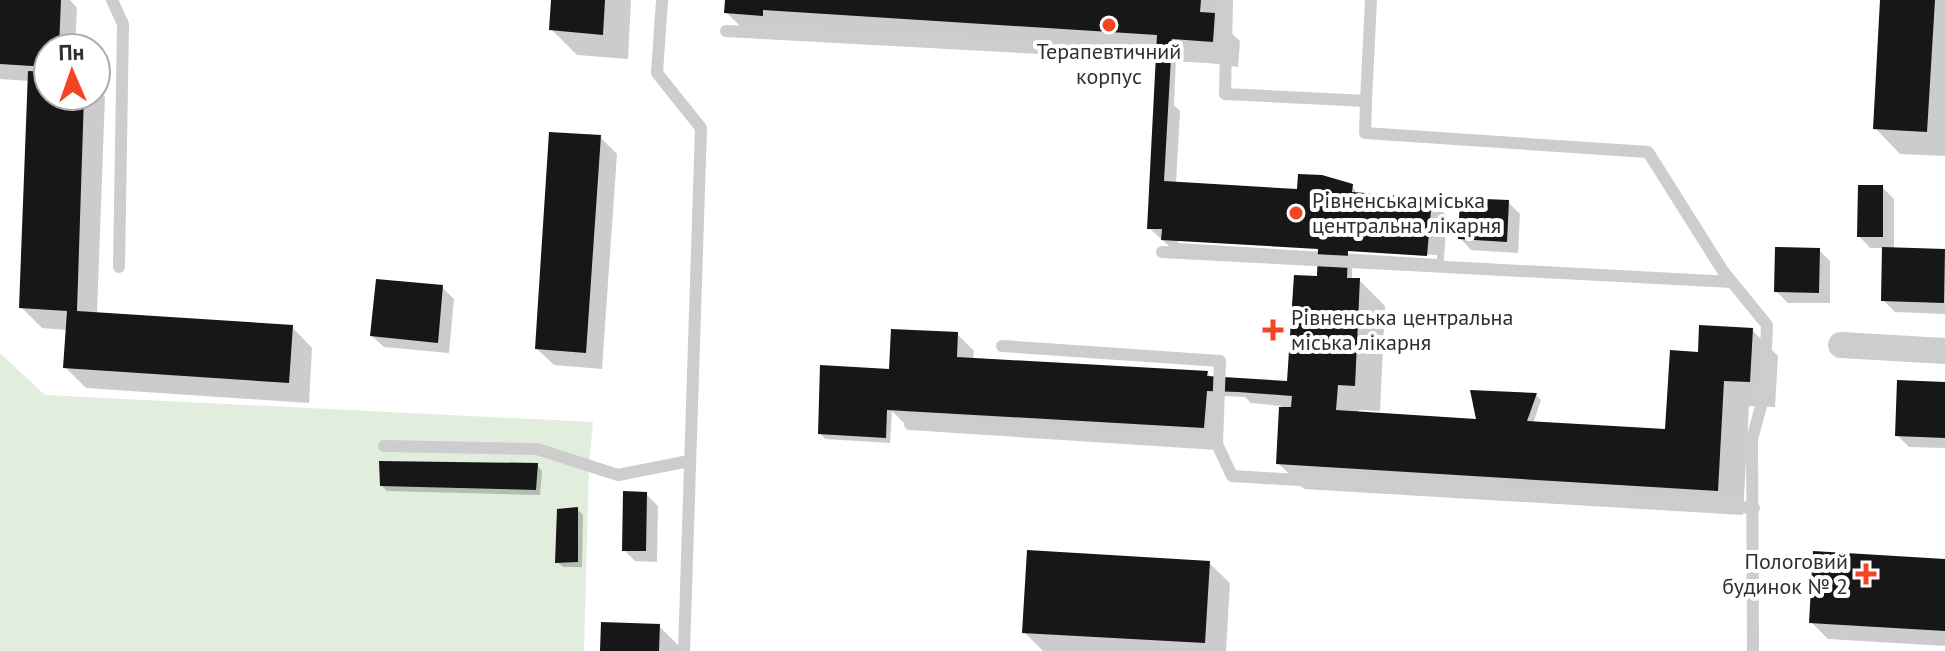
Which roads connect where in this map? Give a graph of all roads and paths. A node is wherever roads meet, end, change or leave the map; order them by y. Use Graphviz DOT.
graph roads {
  1 [pos="112,0"];
  2 [pos="662,0"];
  3 [pos="1227,0"];
  4 [pos="1371,0"];
  5 [pos="726,31"];
  6 [pos="1225,58"];
  7 [pos="1366,101"];
  8 [pos="1162,252"];
  9 [pos="119,267"];
  10 [pos="1732,282"];
  11 [pos="1841,345"];
  12 [pos="1002,346"];
  13 [pos="1945,351"];
  14 [pos="910,424"];
  15 [pos="1217,444"];
  16 [pos="384,446"];
  17 [pos="689,461"];
  18 [pos="1754,508"];
  19 [pos="684,651"];
  20 [pos="1753,651"];
  1 -- 9 [label="lane"];
  2 -- 17 [label="lane"];
  3 -- 6 [label="lane"];
  4 -- 7 [label="lane"];
  5 -- 6 [label="lane"];
  6 -- 7 [label="lane"];
  7 -- 10 [label="lane"];
  8 -- 10 [label="lane"];
  10 -- 18 [label="lane"];
  11 -- 13 [label="street"];
  12 -- 15 [label="lane"];
  14 -- 15 [label="lane"];
  15 -- 18 [label="lane"];
  16 -- 17 [label="lane"];
  17 -- 19 [label="lane"];
  18 -- 20 [label="lane"];
}
